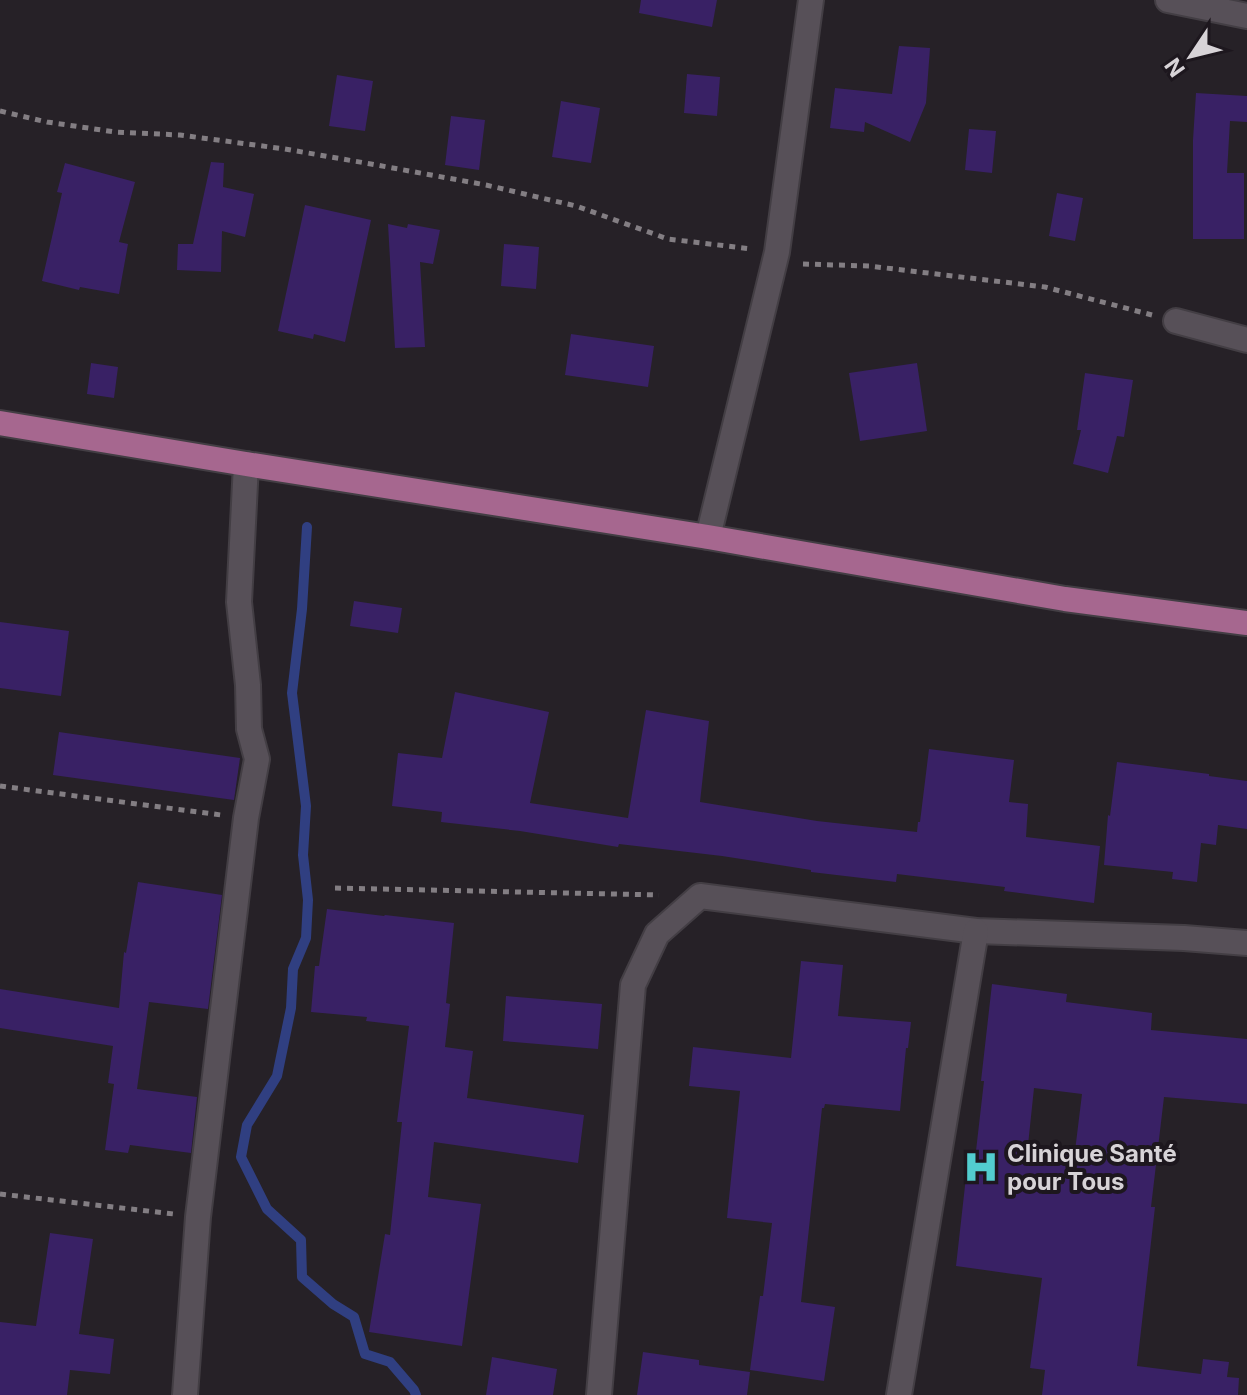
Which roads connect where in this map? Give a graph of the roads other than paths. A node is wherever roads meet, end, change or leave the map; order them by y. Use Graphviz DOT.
graph roads {
  1 [pos="811,0"];
  2 [pos="1168,0"];
  3 [pos="1247,16"];
  4 [pos="1176,321"];
  5 [pos="1247,340"];
  6 [pos="0,423"];
  7 [pos="246,464"];
  8 [pos="708,537"];
  9 [pos="1247,623"];
  10 [pos="976,931"];
  11 [pos="1247,943"];
  12 [pos="185,1395"];
  13 [pos="599,1395"];
  14 [pos="899,1395"];
  1 -- 8 [label="street"];
  2 -- 3 [label="street"];
  4 -- 5 [label="street"];
  6 -- 7 [label="main road"];
  7 -- 8 [label="main road"];
  7 -- 12 [label="street"];
  8 -- 9 [label="main road"];
  10 -- 11 [label="street"];
  10 -- 13 [label="street"];
  10 -- 14 [label="street"];
}
